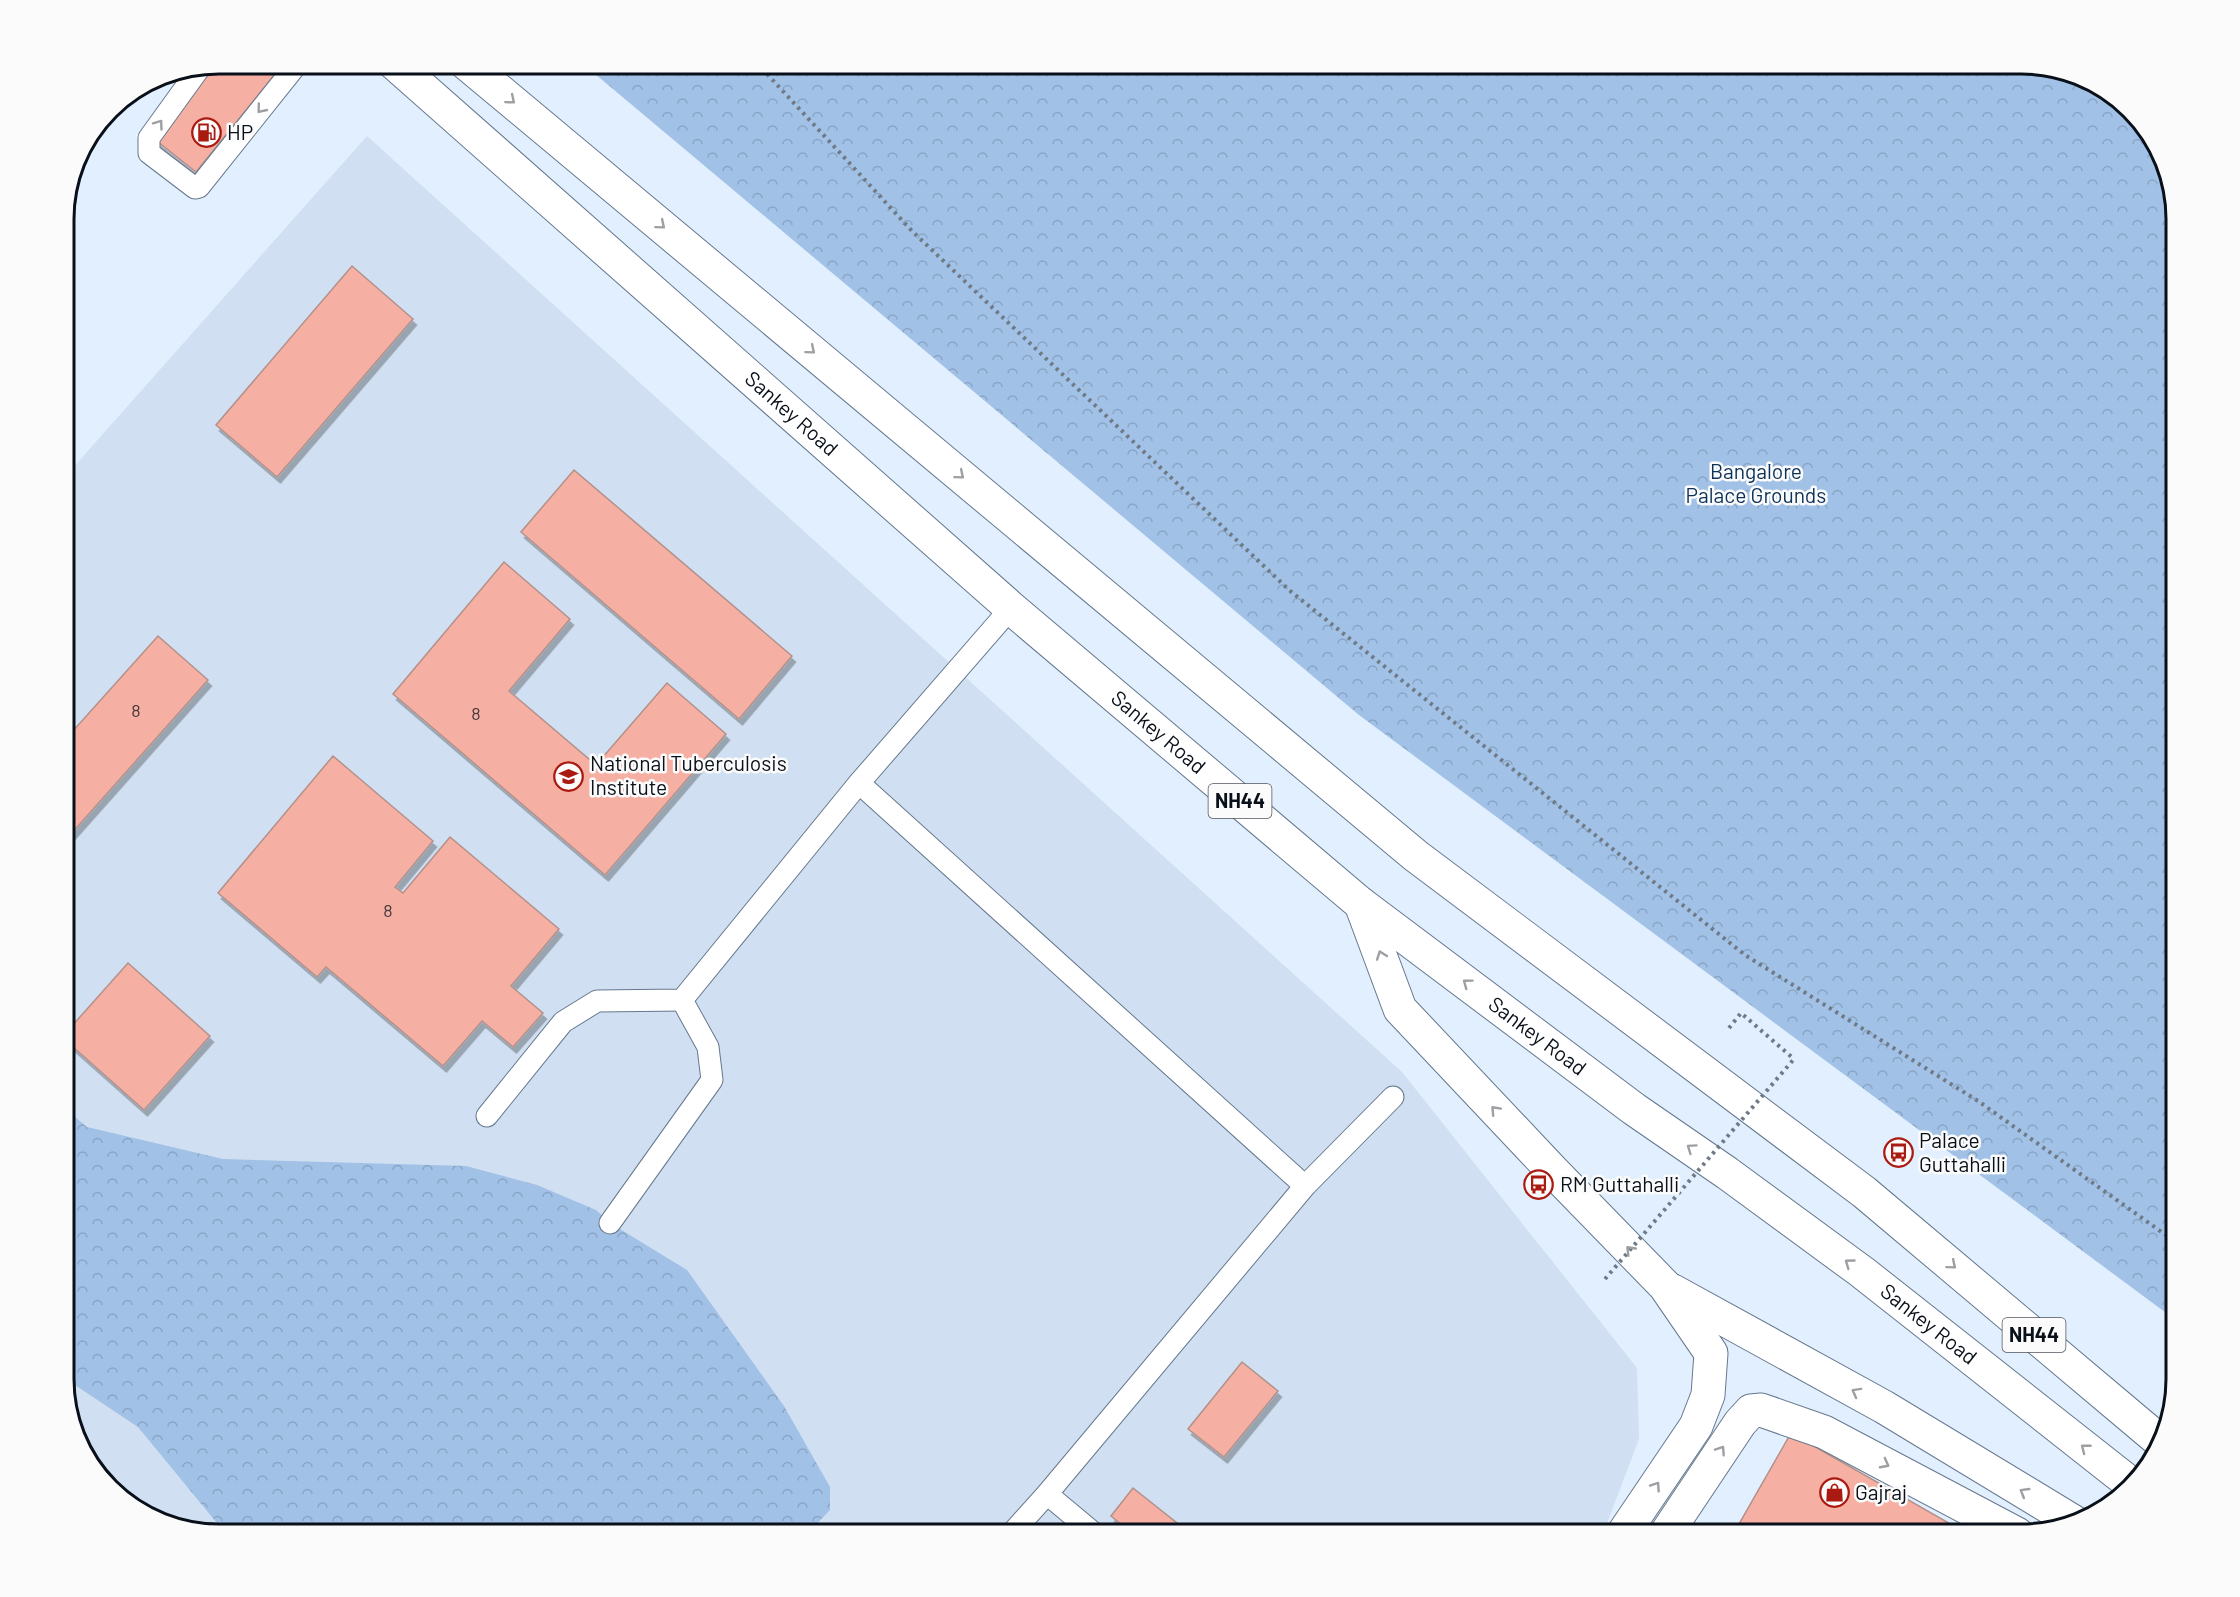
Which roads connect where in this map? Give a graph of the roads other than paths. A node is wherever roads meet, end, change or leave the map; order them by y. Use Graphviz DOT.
graph roads {
  1 [pos="289,74"];
  2 [pos="406,74"];
  3 [pos="479,74"];
  4 [pos="194,76"];
  5 [pos="1011,608"];
  6 [pos="859,783"];
  7 [pos="1361,904"];
  8 [pos="682,1000"];
  9 [pos="1393,1097"];
  10 [pos="487,1116"];
  11 [pos="1305,1186"];
  12 [pos="610,1223"];
  13 [pos="1665,1286"];
  14 [pos="2155,1437"];
  15 [pos="2125,1480"];
  16 [pos="1047,1494"];
  17 [pos="2065,1517"];
  18 [pos="1020,1524"];
  19 [pos="1083,1524"];
  20 [pos="1630,1524"];
  21 [pos="1673,1524"];
  22 [pos="1998,1524"];
  1 -- 4 [label="lane, one-way"];
  2 -- 5 [label="main road, Sankey Road / NH44"];
  3 -- 14 [label="main road, NH44, one-way"];
  5 -- 6 [label="lane"];
  5 -- 7 [label="main road, Sankey Road / NH44"];
  6 -- 8 [label="lane"];
  6 -- 11 [label="lane"];
  13 -- 7 [label="main road, one-way"];
  15 -- 7 [label="main road, Sankey Road / NH44, one-way"];
  8 -- 10 [label="lane"];
  8 -- 12 [label="lane"];
  9 -- 11 [label="lane"];
  11 -- 16 [label="lane"];
  17 -- 13 [label="main road, one-way"];
  20 -- 13 [label="main road, one-way"];
  16 -- 18 [label="lane"];
  16 -- 19 [label="lane"];
  21 -- 22 [label="main road, one-way"];
}
